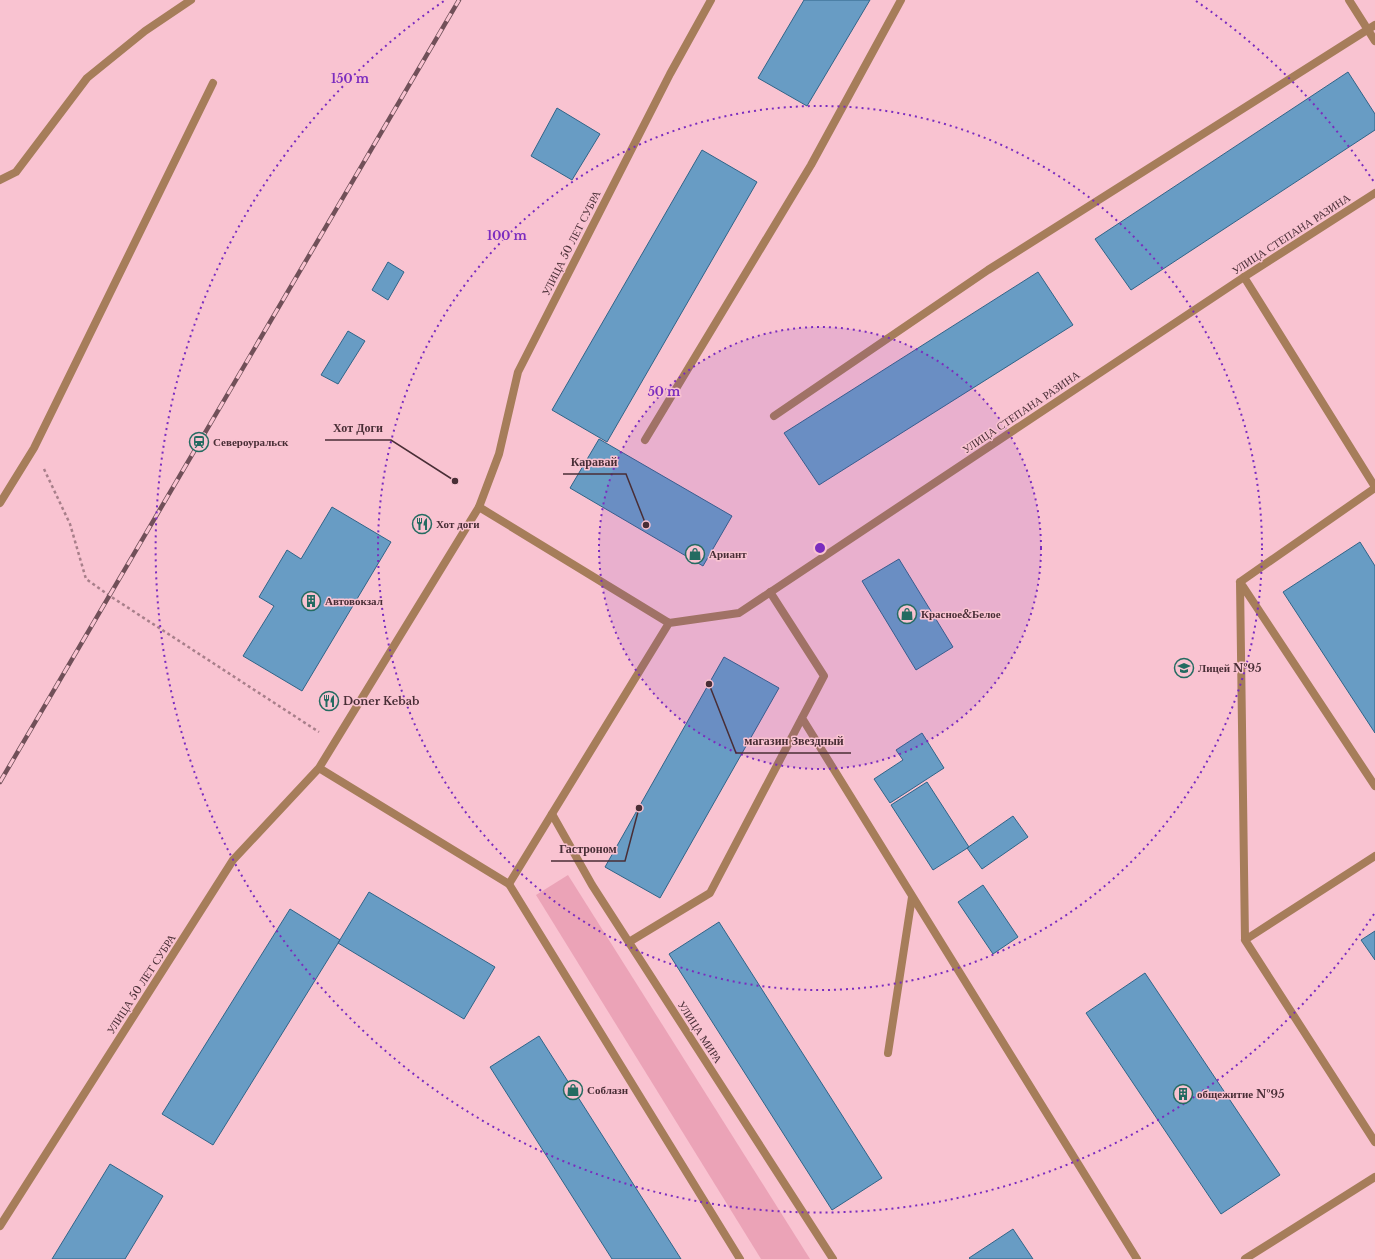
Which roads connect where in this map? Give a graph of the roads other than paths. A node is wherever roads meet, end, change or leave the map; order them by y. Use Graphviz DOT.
graph roads {
  1 [pos="190,0"];
  2 [pos="711,0"];
  3 [pos="901,0"];
  4 [pos="1350,0"];
  5 [pos="1371,28"];
  6 [pos="1375,41"];
  7 [pos="213,83"];
  8 [pos="0,180"];
  9 [pos="1375,193"];
  10 [pos="1244,277"];
  11 [pos="774,416"];
  12 [pos="645,440"];
  13 [pos="1375,487"];
  14 [pos="0,503"];
  15 [pos="479,507"];
  16 [pos="1240,582"];
  17 [pos="770,592"];
  18 [pos="669,623"];
  19 [pos="802,718"];
  20 [pos="319,768"];
  21 [pos="1375,786"];
  22 [pos="552,814"];
  23 [pos="1375,856"];
  24 [pos="509,884"];
  25 [pos="912,897"];
  26 [pos="1245,940"];
  27 [pos="629,942"];
  28 [pos="888,1053"];
  29 [pos="1375,1142"];
  30 [pos="1375,1177"];
  31 [pos="0,1226"];
  32 [pos="740,1259"];
  33 [pos="833,1259"];
  34 [pos="1137,1259"];
  35 [pos="1245,1259"];
  1 -- 8 [label="street"];
  2 -- 15 [label="street, УЛИЦА 50 ЛЕТ СУБРА"];
  3 -- 12 [label="street"];
  4 -- 5 [label="street"];
  5 -- 6 [label="street"];
  5 -- 11 [label="street"];
  7 -- 14 [label="street"];
  9 -- 10 [label="street, УЛИЦА СТЕПАНА РАЗИНА"];
  10 -- 13 [label="street"];
  10 -- 17 [label="street, УЛИЦА СТЕПАНА РАЗИНА"];
  13 -- 16 [label="street"];
  15 -- 18 [label="street"];
  15 -- 20 [label="street, УЛИЦА 50 ЛЕТ СУБРА"];
  16 -- 21 [label="street"];
  16 -- 26 [label="street"];
  17 -- 18 [label="street, УЛИЦА СТЕПАНА РАЗИНА"];
  17 -- 19 [label="street"];
  18 -- 22 [label="street"];
  19 -- 25 [label="street"];
  19 -- 27 [label="street"];
  20 -- 24 [label="street"];
  20 -- 31 [label="street, УЛИЦА 50 ЛЕТ СУБРА"];
  22 -- 24 [label="street"];
  22 -- 27 [label="street, УЛИЦА МИРА"];
  23 -- 26 [label="street"];
  24 -- 32 [label="street"];
  25 -- 28 [label="street"];
  25 -- 34 [label="street"];
  26 -- 29 [label="street"];
  27 -- 33 [label="street, УЛИЦА МИРА"];
  30 -- 35 [label="street"];
}
